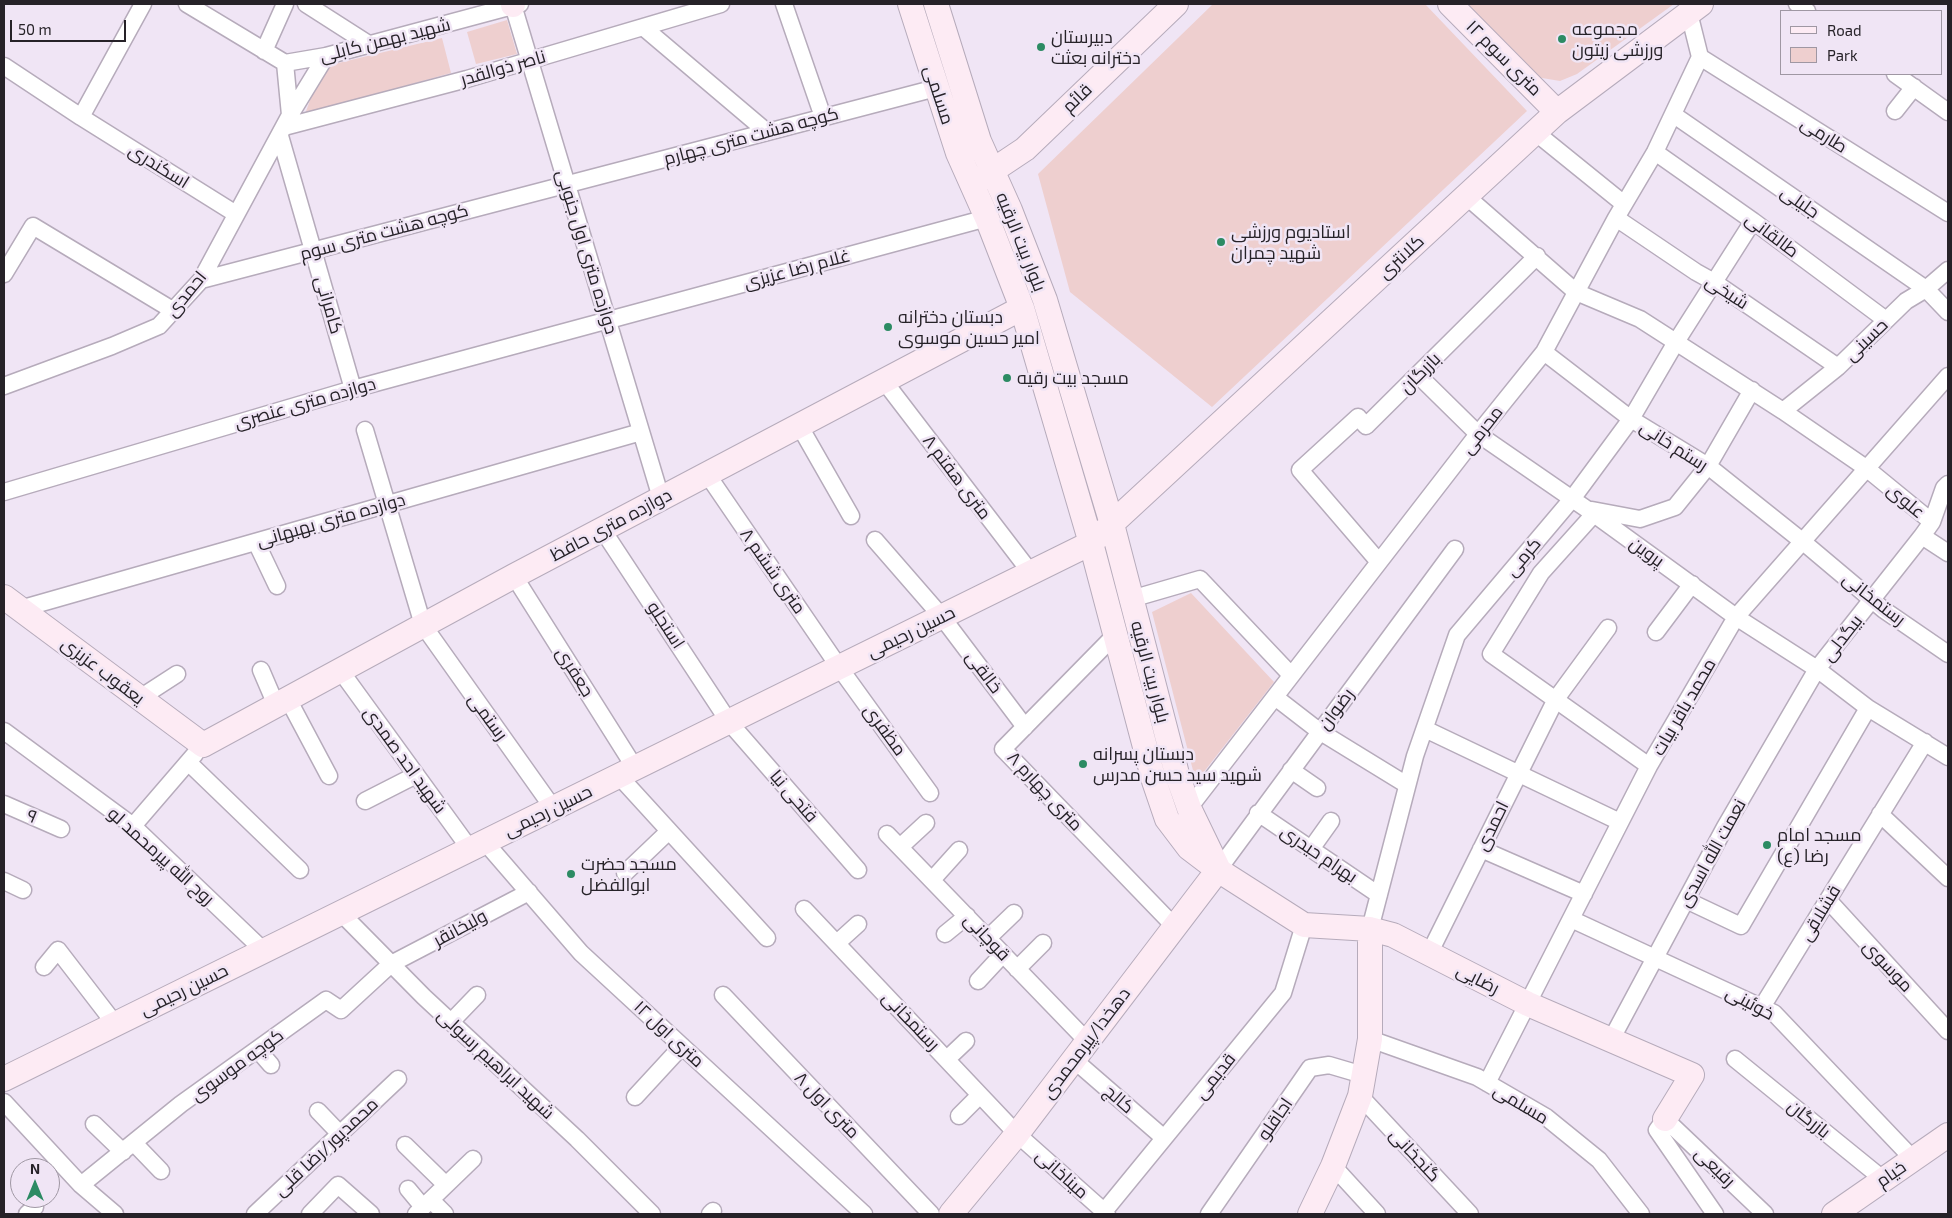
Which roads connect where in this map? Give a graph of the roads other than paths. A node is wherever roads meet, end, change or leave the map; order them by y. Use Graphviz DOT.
graph roads {
  1 [pos="143,4"];
  2 [pos="187,4"];
  3 [pos="285,4"];
  4 [pos="306,4"];
  5 [pos="515,4"];
  6 [pos="721,4"];
  7 [pos="784,4"];
  8 [pos="910,4"];
  9 [pos="936,4"];
  10 [pos="1176,4"];
  11 [pos="1450,4"];
  12 [pos="1695,8"];
  13 [pos="643,27"];
  14 [pos="370,45"];
  15 [pos="264,50"];
  16 [pos="326,56"];
  17 [pos="1700,57"];
  18 [pos="531,60"];
  19 [pos="285,63"];
  20 [pos="4,66"];
  21 [pos="1896,75"];
  22 [pos="1914,87"];
  23 [pos="936,88"];
  24 [pos="1557,112"];
  25 [pos="1895,112"];
  26 [pos="1948,112"];
  27 [pos="1674,115"];
  28 [pos="81,117"];
  29 [pos="823,117"];
  30 [pos="284,126"];
  31 [pos="767,132"];
  32 [pos="1535,132"];
  33 [pos="1655,152"];
  34 [pos="992,171"];
  35 [pos="567,184"];
  36 [pos="973,184"];
  37 [pos="1466,196"];
  38 [pos="1620,211"];
  39 [pos="1948,213"];
  40 [pos="236,214"];
  41 [pos="987,218"];
  42 [pos="1753,221"];
  43 [pos="313,251"];
  44 [pos="1537,256"];
  45 [pos="1948,270"];
  46 [pos="4,274"];
  47 [pos="201,280"];
  48 [pos="1714,282"];
  49 [pos="1926,288"];
  50 [pos="1576,292"];
  51 [pos="1022,308"];
  52 [pos="174,311"];
  53 [pos="1948,312"];
  54 [pos="608,320"];
  55 [pos="1886,320"];
  56 [pos="1676,342"];
  57 [pos="1544,352"];
  58 [pos="1838,367"];
  59 [pos="1418,375"];
  60 [pos="1948,376"];
  61 [pos="884,381"];
  62 [pos="4,386"];
  63 [pos="353,389"];
  64 [pos="1752,390"];
  65 [pos="1783,411"];
  66 [pos="1631,419"];
  67 [pos="799,425"];
  68 [pos="365,430"];
  69 [pos="641,432"];
  70 [pos="1478,434"];
  71 [pos="1708,466"];
  72 [pos="1866,468"];
  73 [pos="707,474"];
  74 [pos="1948,484"];
  75 [pos="4,492"];
  76 [pos="661,498"];
  77 [pos="1572,499"];
  78 [pos="1944,503"];
  79 [pos="387,504"];
  80 [pos="1590,511"];
  81 [pos="851,516"];
  82 [pos="1932,522"];
  83 [pos="1112,524"];
  84 [pos="602,529"];
  85 [pos="1922,536"];
  86 [pos="874,540"];
  87 [pos="1802,541"];
  88 [pos="256,542"];
  89 [pos="1091,543"];
  90 [pos="1455,549"];
  91 [pos="1948,554"];
  92 [pos="1379,562"];
  93 [pos="1031,573"];
  94 [pos="514,576"];
  95 [pos="1692,584"];
  96 [pos="277,586"];
  97 [pos="1131,599"];
  98 [pos="1872,599"];
  99 [pos="12,603"];
  100 [pos="942,617"];
  101 [pos="1736,617"];
  102 [pos="423,625"];
  103 [pos="1608,628"];
  104 [pos="1656,632"];
  105 [pos="1115,635"];
  106 [pos="1948,654"];
  107 [pos="840,667"];
  108 [pos="1817,669"];
  109 [pos="261,670"];
  110 [pos="340,670"];
  111 [pos="177,674"];
  112 [pos="1291,675"];
  113 [pos="1275,697"];
  114 [pos="140,698"];
  115 [pos="1556,699"];
  116 [pos="282,702"];
  117 [pos="1868,708"];
  118 [pos="729,722"];
  119 [pos="1025,727"];
  120 [pos="1425,729"];
  121 [pos="4,731"];
  122 [pos="1319,731"];
  123 [pos="1925,742"];
  124 [pos="196,754"];
  125 [pos="1948,757"];
  126 [pos="1649,766"];
  127 [pos="1290,770"];
  128 [pos="627,772"];
  129 [pos="1518,774"];
  130 [pos="416,775"];
  131 [pos="329,776"];
  132 [pos="1407,785"];
  133 [pos="1317,788"];
  134 [pos="930,793"];
  135 [pos="365,801"];
  136 [pos="4,804"];
  137 [pos="553,808"];
  138 [pos="1189,808"];
  139 [pos="1258,813"];
  140 [pos="1880,814"];
  141 [pos="1331,821"];
  142 [pos="1620,822"];
  143 [pos="926,823"];
  144 [pos="132,826"];
  145 [pos="61,829"];
  146 [pos="669,831"];
  147 [pos="887,834"];
  148 [pos="478,846"];
  149 [pos="900,847"];
  150 [pos="1311,849"];
  151 [pos="1481,849"];
  152 [pos="959,850"];
  153 [pos="300,870"];
  154 [pos="858,870"];
  155 [pos="1218,870"];
  156 [pos="625,873"];
  157 [pos="1948,878"];
  158 [pos="932,880"];
  159 [pos="4,881"];
  160 [pos="23,890"];
  161 [pos="529,892"];
  162 [pos="1584,894"];
  163 [pos="1379,895"];
  164 [pos="1686,900"];
  165 [pos="1828,900"];
  166 [pos="804,909"];
  167 [pos="341,913"];
  168 [pos="1014,913"];
  169 [pos="967,916"];
  170 [pos="1571,919"];
  171 [pos="858,924"];
  172 [pos="1304,924"];
  173 [pos="1174,926"];
  174 [pos="1370,929"];
  175 [pos="945,934"];
  176 [pos="767,938"];
  177 [pos="988,938"];
  178 [pos="836,943"];
  179 [pos="1043,943"];
  180 [pos="264,951"];
  181 [pos="1003,954"];
  182 [pos="1429,954"];
  183 [pos="1655,958"];
  184 [pos="391,964"];
  185 [pos="44,966"];
  186 [pos="1017,969"];
  187 [pos="978,981"];
  188 [pos="476,994"];
  189 [pos="723,995"];
  190 [pos="1528,1004"];
  191 [pos="1762,1007"];
  192 [pos="451,1022"];
  193 [pos="115,1024"];
  194 [pos="1948,1031"];
  195 [pos="1370,1039"];
  196 [pos="1611,1040"];
  197 [pos="966,1042"];
  198 [pos="682,1046"];
  199 [pos="258,1050"];
  200 [pos="1080,1050"];
  201 [pos="947,1059"];
  202 [pos="1734,1059"];
  203 [pos="271,1065"];
  204 [pos="4,1078"];
  205 [pos="398,1079"];
  206 [pos="1487,1083"];
  207 [pos="1361,1085"];
  208 [pos="980,1095"];
  209 [pos="635,1097"];
  210 [pos="4,1102"];
  211 [pos="318,1111"];
  212 [pos="958,1116"];
  213 [pos="1665,1119"];
  214 [pos="94,1124"];
  215 [pos="340,1134"];
  216 [pos="1017,1134"];
  217 [pos="1948,1134"];
  218 [pos="1164,1138"];
  219 [pos="405,1145"];
  220 [pos="128,1147"];
  221 [pos="473,1159"];
  222 [pos="1913,1159"];
  223 [pos="1332,1166"];
  224 [pos="161,1171"];
  225 [pos="1884,1180"];
  226 [pos="81,1185"];
  227 [pos="446,1185"];
  228 [pos="408,1189"];
  229 [pos="423,1207"];
  230 [pos="259,1213"];
  231 [pos="1104,1213"];
  232 [pos="115,1214"];
  233 [pos="310,1214"];
  234 [pos="371,1214"];
  235 [pos="445,1214"];
  236 [pos="652,1214"];
  237 [pos="864,1214"];
  238 [pos="931,1214"];
  239 [pos="951,1214"];
  240 [pos="1209,1214"];
  241 [pos="1310,1214"];
  242 [pos="1377,1214"];
  243 [pos="1470,1214"];
  244 [pos="1641,1214"];
  245 [pos="1715,1214"];
  246 [pos="1764,1214"];
  247 [pos="1834,1214"];
  1 -- 28 [label="street"];
  2 -- 15 [label="street"];
  3 -- 15 [label="street"];
  4 -- 14 [label="street"];
  5 -- 14 [label="street, شهید بهمن کابلی"];
  5 -- 18 [label="street, دوازده متری اول جنوبی"];
  6 -- 13 [label="street, ناصر ذوالقدر"];
  7 -- 29 [label="street"];
  8 -- 23 [label="street, مسلمی"];
  9 -- 34 [label="street, مسلمی"];
  10 -- 34 [label="street, قائم"];
  11 -- 24 [label="street, ۱۲ متری سوم"];
  12 -- 17 [label="street"];
  12 -- 24 [label="street, کلانتری"];
  13 -- 18 [label="street, ناصر ذوالقدر"];
  13 -- 31 [label="street"];
  14 -- 16 [label="street, شهید بهمن کابلی"];
  15 -- 19 [label="street"];
  16 -- 19 [label="street, شهید بهمن کابلی"];
  16 -- 30 [label="street, احمدی"];
  17 -- 27 [label="street, محرمی"];
  17 -- 39 [label="street, طارمی"];
  18 -- 30 [label="street, ناصر ذوالقدر"];
  18 -- 35 [label="street, دوازده متری اول جنوبی"];
  19 -- 30 [label="street, کامرانی"];
  20 -- 28 [label="street, اسکندری"];
  21 -- 22 [label="street"];
  22 -- 25 [label="street"];
  22 -- 26 [label="street"];
  23 -- 29 [label="street, کوچه هشت متری چهارم"];
  23 -- 36 [label="street, مسلمی"];
  24 -- 32 [label="street, کلانتری"];
  27 -- 33 [label="street, محرمی"];
  27 -- 49 [label="street, جلیلی"];
  28 -- 40 [label="street, اسکندری"];
  29 -- 31 [label="street, کوچه هشت متری چهارم"];
  30 -- 40 [label="street, احمدی"];
  30 -- 43 [label="street, کامرانی"];
  31 -- 35 [label="street, کوچه هشت متری چهارم"];
  32 -- 37 [label="street, کلانتری"];
  32 -- 38 [label="street, شیخی"];
  33 -- 38 [label="street, محرمی"];
  33 -- 42 [label="street, طالقانی"];
  34 -- 36 [label="street, قائم"];
  34 -- 83 [label="street, بلوار بیت الرقیه"];
  35 -- 43 [label="street, کوچه هشت متری سوم"];
  35 -- 54 [label="street, دوازده متری اول جنوبی"];
  36 -- 41 [label="street, بلوار بیت الرقیه"];
  37 -- 44 [label="street, علوی"];
  37 -- 83 [label="street, کلانتری"];
  38 -- 48 [label="street, شیخی"];
  38 -- 50 [label="street, محرمی"];
  40 -- 47 [label="street, احمدی"];
  41 -- 51 [label="street, بلوار بیت الرقیه"];
  41 -- 54 [label="street, غلام رضا عزیزی"];
  42 -- 48 [label="street, کرمی"];
  42 -- 55 [label="street, طالقانی"];
  43 -- 47 [label="street, کوچه هشت متری سوم"];
  43 -- 63 [label="street, کامرانی"];
  44 -- 50 [label="street, علوی"];
  44 -- 59 [label="street, بازرگان"];
  45 -- 49 [label="street, حسینی"];
  46 -- 52 [label="street"];
  47 -- 52 [label="street, احمدی"];
  48 -- 56 [label="street, کرمی"];
  48 -- 58 [label="street, شیخی"];
  49 -- 53 [label="street, جلیلی"];
  49 -- 55 [label="street, حسینی"];
  50 -- 56 [label="street, علوی"];
  50 -- 57 [label="street, محرمی"];
  51 -- 61 [label="street, دوازده متری حافظ"];
  51 -- 89 [label="street, بلوار بیت الرقیه"];
  52 -- 62 [label="street, احمدی"];
  54 -- 63 [label="street, دوازده متری عنصری"];
  54 -- 69 [label="street, دوازده متری اول جنوبی"];
  55 -- 58 [label="street, حسینی"];
  56 -- 64 [label="street, علوی"];
  56 -- 66 [label="street, کرمی"];
  57 -- 66 [label="street, رستم خانی"];
  57 -- 70 [label="street, محرمی"];
  58 -- 65 [label="street, حسینی"];
  59 -- 70 [label="street, پروین"];
  59 -- 92 [label="street, بازرگان"];
  60 -- 72 [label="street, محمد باقر بیات"];
  61 -- 67 [label="street, دوازده متری حافظ"];
  61 -- 93 [label="street, ۸ متری هفتم"];
  63 -- 75 [label="street, دوازده متری عنصری"];
  64 -- 65 [label="street, علوی"];
  64 -- 71 [label="street"];
  65 -- 72 [label="street, علوی"];
  66 -- 71 [label="street, رستم خانی"];
  66 -- 77 [label="street, کرمی"];
  67 -- 73 [label="street, دوازده متری حافظ"];
  67 -- 81 [label="street"];
  68 -- 79 [label="street"];
  69 -- 76 [label="street, دوازده متری اول جنوبی"];
  69 -- 79 [label="street, دوازده متری بهبهانی"];
  70 -- 77 [label="street, پروین"];
  70 -- 92 [label="street, محرمی"];
  71 -- 80 [label="street"];
  71 -- 87 [label="street, رستم خانی"];
  72 -- 82 [label="street, علوی"];
  72 -- 87 [label="street, محمد باقر بیات"];
  73 -- 76 [label="street, دوازده متری حافظ"];
  73 -- 107 [label="street, ۸ متری ششم"];
  74 -- 78 [label="street"];
  76 -- 84 [label="street, دوازده متری حافظ"];
  77 -- 80 [label="street, پروین"];
  77 -- 120 [label="street, کرمی"];
  78 -- 82 [label="street"];
  79 -- 88 [label="street, دوازده متری بهبهانی"];
  79 -- 102 [label="street"];
  80 -- 95 [label="street, پروین"];
  80 -- 115 [label="street"];
  82 -- 85 [label="street, علوی"];
  83 -- 89 [label="street, کلانتری"];
  83 -- 97 [label="street, بلوار بیت الرقیه"];
  84 -- 94 [label="street, دوازده متری حافظ"];
  84 -- 118 [label="street, استجلو"];
  85 -- 91 [label="street, علوی"];
  85 -- 98 [label="street, بیگدلی"];
  86 -- 100 [label="street, خالقی"];
  87 -- 98 [label="street, رستمخانی"];
  87 -- 101 [label="street, محمد باقر بیات"];
  88 -- 96 [label="street"];
  88 -- 99 [label="street, دوازده متری بهبهانی"];
  89 -- 93 [label="street, حسین رحیمی"];
  89 -- 105 [label="street, بلوار بیت الرقیه"];
  90 -- 122 [label="street, رضوان"];
  92 -- 112 [label="street, محرمی"];
  93 -- 100 [label="street, حسین رحیمی"];
  94 -- 102 [label="street, دوازده متری حافظ"];
  94 -- 128 [label="street, جعفری"];
  95 -- 101 [label="street, پروین"];
  95 -- 104 [label="street"];
  97 -- 112 [label="street"];
  97 -- 138 [label="street, بلوار بیت الرقیه"];
  98 -- 106 [label="street, رستمخانی"];
  98 -- 108 [label="street, بیگدلی"];
  99 -- 114 [label="street, یعقوب عزیزی"];
  100 -- 107 [label="street, حسین رحیمی"];
  100 -- 119 [label="street, خالقی"];
  101 -- 108 [label="street, پروین"];
  101 -- 126 [label="street, محمد باقر بیات"];
  102 -- 110 [label="street, دوازده متری حافظ"];
  102 -- 137 [label="street, رستمی"];
  103 -- 115 [label="street, احمدی"];
  105 -- 119 [label="street, ۸ متری چهارم"];
  105 -- 155 [label="street, بلوار بیت الرقیه"];
  107 -- 118 [label="street, حسین رحیمی"];
  107 -- 134 [label="street, مظفری"];
  108 -- 117 [label="street, پروین"];
  108 -- 164 [label="street, نعمت الله اسدی"];
  109 -- 116 [label="street"];
  110 -- 116 [label="street, دوازده متری حافظ"];
  110 -- 130 [label="street, شهید احد صمدی"];
  111 -- 114 [label="street"];
  112 -- 113 [label="street, محرمی"];
  113 -- 122 [label="street"];
  113 -- 138 [label="street, محرمی"];
  114 -- 124 [label="street, یعقوب عزیزی"];
  115 -- 126 [label="street"];
  115 -- 129 [label="street, احمدی"];
  116 -- 124 [label="street, دوازده متری حافظ"];
  116 -- 131 [label="street"];
  117 -- 123 [label="street, پروین"];
  117 -- 164 [label="street"];
  118 -- 128 [label="street, حسین رحیمی"];
  118 -- 154 [label="street, فتحی نیا"];
  119 -- 173 [label="street, ۸ متری چهارم"];
  120 -- 129 [label="street"];
  120 -- 132 [label="street, کرمی"];
  121 -- 144 [label="street, روح الله پیرمحمد لو"];
  122 -- 127 [label="street, رضوان"];
  122 -- 132 [label="street"];
  123 -- 125 [label="street, پروین"];
  123 -- 140 [label="street, قشلاقی"];
  124 -- 144 [label="street"];
  124 -- 153 [label="street"];
  126 -- 142 [label="street, محمد باقر بیات"];
  127 -- 133 [label="street"];
  127 -- 139 [label="street, رضوان"];
  128 -- 137 [label="street, حسین رحیمی"];
  128 -- 146 [label="street"];
  129 -- 142 [label="street"];
  129 -- 151 [label="street, احمدی"];
  130 -- 135 [label="street"];
  130 -- 148 [label="street, شهید احد صمدی"];
  132 -- 163 [label="street, کرمی"];
  136 -- 145 [label="street, ۹"];
  137 -- 148 [label="street, حسین رحیمی"];
  138 -- 155 [label="street, بلوار بیت الرقیه"];
  139 -- 150 [label="street, بهرام حیدری"];
  139 -- 155 [label="street, رضوان"];
  140 -- 157 [label="street"];
  140 -- 165 [label="street, قشلاقی"];
  141 -- 150 [label="street"];
  142 -- 162 [label="street, محمد باقر بیات"];
  143 -- 149 [label="street"];
  144 -- 180 [label="street, روح الله پیرمحمد لو"];
  146 -- 156 [label="street"];
  146 -- 176 [label="street"];
  147 -- 149 [label="street, قوچانی"];
  148 -- 161 [label="street, ۱۲ متری اول"];
  148 -- 167 [label="street, حسین رحیمی"];
  149 -- 158 [label="street, قوچانی"];
  150 -- 163 [label="street, بهرام حیدری"];
  151 -- 162 [label="street"];
  151 -- 182 [label="street, احمدی"];
  152 -- 158 [label="street"];
  155 -- 172 [label="street, رضایی"];
  155 -- 173 [label="street, دهخدا/پیرمحمدی"];
  158 -- 169 [label="street, قوچانی"];
  159 -- 160 [label="street"];
  161 -- 184 [label="street, ولیخانقر"];
  161 -- 198 [label="street, ۱۲ متری اول"];
  162 -- 170 [label="street, محمد باقر بیات"];
  163 -- 174 [label="street, کرمی"];
  164 -- 183 [label="street, نعمت الله اسدی"];
  165 -- 191 [label="street, قشلاقی"];
  165 -- 194 [label="street, موسوی"];
  166 -- 178 [label="street, رستمخانی"];
  167 -- 180 [label="street, حسین رحیمی"];
  167 -- 184 [label="street, شهید ابراهیم رسولی"];
  168 -- 177 [label="street"];
  169 -- 175 [label="street"];
  169 -- 177 [label="street, قوچانی"];
  170 -- 183 [label="street, خوئینی"];
  170 -- 190 [label="street, محمد باقر بیات"];
  171 -- 178 [label="street"];
  172 -- 174 [label="street, رضایی"];
  172 -- 218 [label="street, قدیمی"];
  173 -- 200 [label="street, دهخدا/پیرمحمدی"];
  174 -- 182 [label="street, رضایی"];
  174 -- 195 [label="street"];
  177 -- 181 [label="street, قوچانی"];
  178 -- 201 [label="street, رستمخانی"];
  179 -- 186 [label="street"];
  180 -- 193 [label="street, حسین رحیمی"];
  181 -- 186 [label="street, قوچانی"];
  181 -- 187 [label="street"];
  182 -- 190 [label="street, رضایی"];
  183 -- 191 [label="street, خوئینی"];
  183 -- 196 [label="street, نعمت الله اسدی"];
  184 -- 192 [label="street, شهید ابراهیم رسولی"];
  184 -- 199 [label="street, کوچه موسوی"];
  185 -- 193 [label="street"];
  186 -- 200 [label="street, قوچانی"];
  188 -- 192 [label="street"];
  189 -- 238 [label="street, ۸ متری اول"];
  190 -- 196 [label="street, رضایی"];
  190 -- 206 [label="street, محمد باقر بیات"];
  191 -- 222 [label="street, خوئینی"];
  192 -- 236 [label="street, شهید ابراهیم رسولی"];
  193 -- 204 [label="street, حسین رحیمی"];
  195 -- 206 [label="street, مسلمی"];
  195 -- 207 [label="street"];
  196 -- 213 [label="street, رضایی"];
  197 -- 201 [label="street"];
  198 -- 209 [label="street"];
  198 -- 237 [label="street, ۱۲ متری اول"];
  199 -- 203 [label="street"];
  199 -- 220 [label="street, کوچه موسوی"];
  200 -- 216 [label="street, دهخدا/پیرمحمدی"];
  200 -- 218 [label="street, کالج"];
  201 -- 208 [label="street, رستمخانی"];
  202 -- 225 [label="street, بازرگان"];
  205 -- 215 [label="street, محمدپور/رضا قلی"];
  206 -- 244 [label="street, مسلمی"];
  207 -- 223 [label="street"];
  207 -- 240 [label="street, اجاقلو"];
  207 -- 243 [label="street, گنجخانی"];
  208 -- 212 [label="street"];
  208 -- 216 [label="street, رستمخانی"];
  210 -- 226 [label="street"];
  211 -- 215 [label="street"];
  213 -- 245 [label="street"];
  213 -- 246 [label="street, رفیعی"];
  214 -- 220 [label="street"];
  215 -- 230 [label="street, محمدپور/رضا قلی"];
  216 -- 231 [label="street, میناخانی"];
  216 -- 239 [label="street, دهخدا/پیرمحمدی"];
  217 -- 222 [label="street, خیام"];
  218 -- 231 [label="street, قدیمی"];
  219 -- 227 [label="street"];
  220 -- 224 [label="street"];
  220 -- 226 [label="street, کوچه موسوی"];
  221 -- 227 [label="street"];
  222 -- 225 [label="street, خیام"];
  223 -- 241 [label="street"];
  223 -- 242 [label="street"];
  225 -- 247 [label="street, خیام"];
  226 -- 232 [label="street"];
  227 -- 229 [label="street"];
  228 -- 229 [label="street"];
  229 -- 235 [label="street"];
  233 -- 234 [label="street"];
}
